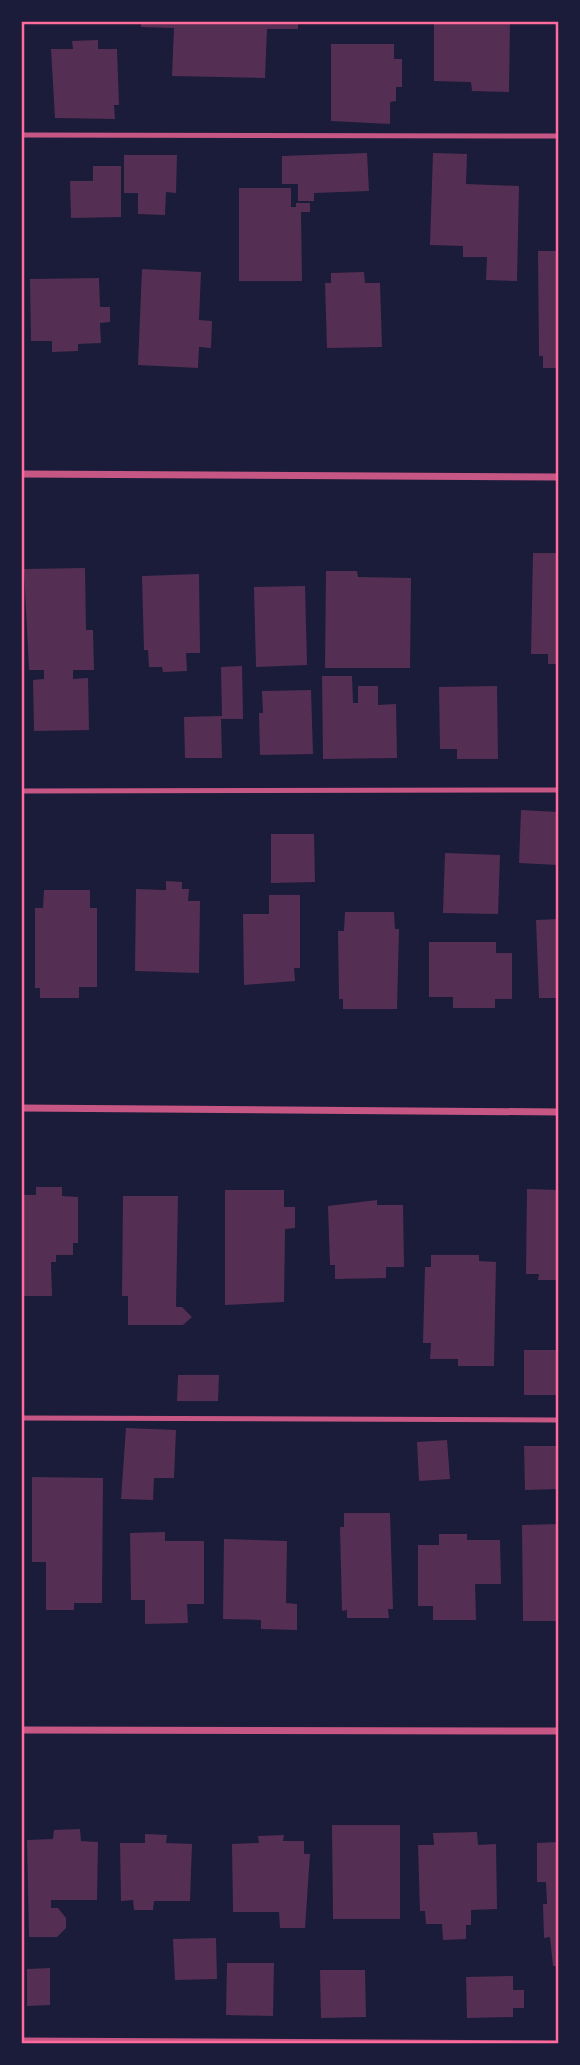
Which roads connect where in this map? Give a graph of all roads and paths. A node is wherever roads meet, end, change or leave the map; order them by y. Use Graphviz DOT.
graph roads {
  1 [pos="21,135"];
  2 [pos="559,136"];
  3 [pos="21,474"];
  4 [pos="559,477"];
  5 [pos="559,790"];
  6 [pos="21,791"];
  7 [pos="21,1108"];
  8 [pos="559,1112"];
  9 [pos="21,1418"];
  10 [pos="559,1420"];
  11 [pos="21,1730"];
  12 [pos="559,1731"];
  13 [pos="21,2040"];
  14 [pos="559,2043"];
  1 -- 2 [label="lane"];
  3 -- 4 [label="street"];
  5 -- 6 [label="lane"];
  7 -- 8 [label="street"];
  9 -- 10 [label="lane"];
  11 -- 12 [label="street"];
  13 -- 14 [label="lane"];
}
